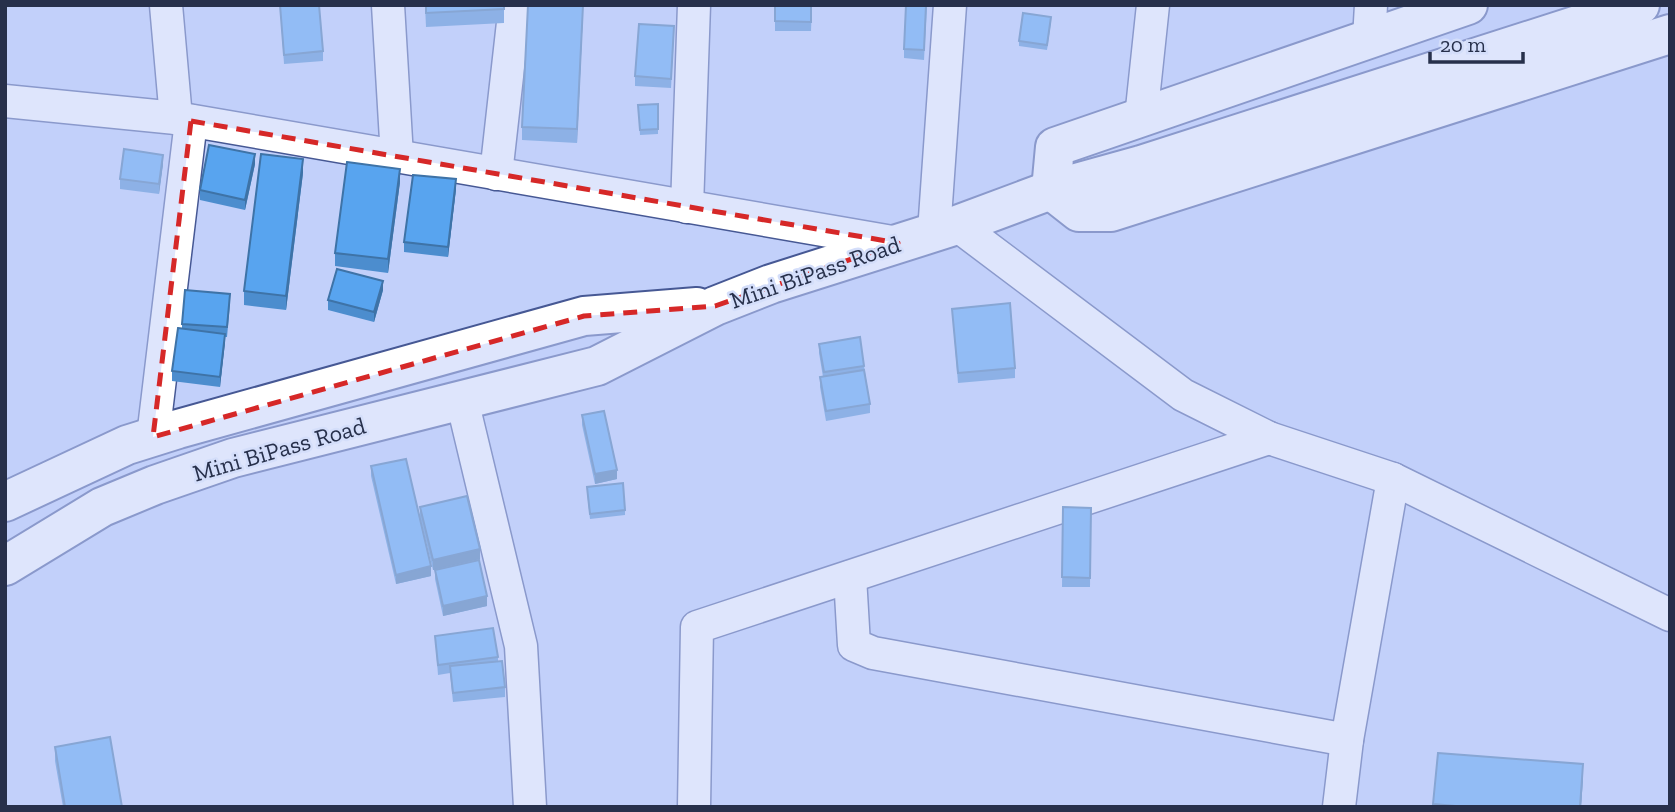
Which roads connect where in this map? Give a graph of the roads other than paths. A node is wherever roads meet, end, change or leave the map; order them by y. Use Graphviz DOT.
graph roads {
  1 [pos="166,5"];
  2 [pos="388,5"];
  3 [pos="515,5"];
  4 [pos="694,5"];
  5 [pos="950,5"];
  6 [pos="1153,5"];
  7 [pos="1468,5"];
  8 [pos="1640,5"];
  9 [pos="1370,22"];
  10 [pos="1670,34"];
  11 [pos="5,101"];
  12 [pos="1141,118"];
  13 [pos="183,119"];
  14 [pos="397,157"];
  15 [pos="496,174"];
  16 [pos="1051,190"];
  17 [pos="687,207"];
  18 [pos="946,228"];
  19 [pos="898,243"];
  20 [pos="715,306"];
  21 [pos="462,400"];
  22 [pos="152,437"];
  23 [pos="1269,438"];
  24 [pos="1393,479"];
  25 [pos="5,502"];
  26 [pos="5,566"];
  27 [pos="850,577"];
  28 [pos="1670,615"];
  29 [pos="1347,740"];
  30 [pos="530,807"];
  31 [pos="694,807"];
  32 [pos="1339,807"];
  1 -- 13 [label="street"];
  2 -- 14 [label="street"];
  3 -- 15 [label="street"];
  4 -- 17 [label="street"];
  5 -- 18 [label="street"];
  6 -- 12 [label="street"];
  7 -- 9 [label="street"];
  8 -- 16 [label="street, Mini BiPass Road"];
  9 -- 12 [label="street"];
  10 -- 16 [label="street"];
  11 -- 13 [label="street"];
  12 -- 16 [label="street"];
  13 -- 14 [label="street"];
  13 -- 22 [label="street"];
  14 -- 15 [label="street"];
  15 -- 17 [label="street"];
  16 -- 18 [label="street, Mini BiPass Road"];
  17 -- 19 [label="street"];
  18 -- 19 [label="street, Mini BiPass Road"];
  18 -- 23 [label="street"];
  19 -- 20 [label="street, Mini BiPass Road"];
  20 -- 21 [label="street, Mini BiPass Road"];
  20 -- 22 [label="street"];
  21 -- 26 [label="street, Mini BiPass Road"];
  21 -- 30 [label="street"];
  22 -- 25 [label="street"];
  23 -- 24 [label="street"];
  23 -- 27 [label="street"];
  24 -- 28 [label="street"];
  24 -- 29 [label="street"];
  27 -- 29 [label="street"];
  27 -- 31 [label="street"];
  29 -- 32 [label="street"];
}
